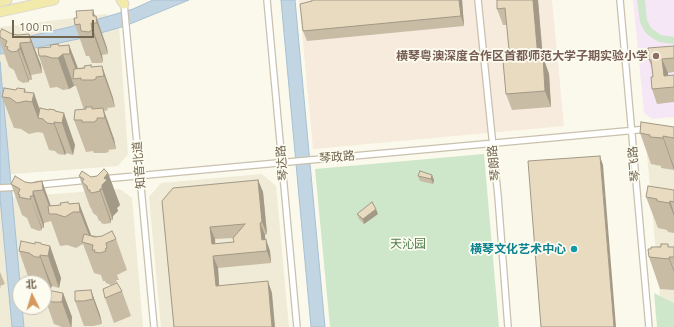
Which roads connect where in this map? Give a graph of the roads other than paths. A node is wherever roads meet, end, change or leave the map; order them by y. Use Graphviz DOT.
graph roads {
  1 [pos="7,0"];
  2 [pos="54,0"];
  3 [pos="267,0"];
  4 [pos="478,0"];
  5 [pos="620,0"];
  6 [pos="123,1"];
  7 [pos="0,2"];
  8 [pos="0,12"];
  9 [pos="653,128"];
  10 [pos="631,130"];
  11 [pos="492,143"];
  12 [pos="282,162"];
  13 [pos="140,175"];
  14 [pos="31,185"];
  15 [pos="23,186"];
  16 [pos="0,188"];
  17 [pos="154,327"];
  18 [pos="297,327"];
  19 [pos="508,327"];
  20 [pos="649,327"];
  1 -- 7 [label="main road"];
  2 -- 8 [label="main road"];
  3 -- 12 [label="street, 琴达路"];
  4 -- 11 [label="street, 琴朗路"];
  5 -- 10 [label="street, 琴飞路"];
  6 -- 13 [label="street, 知音北道"];
  9 -- 10 [label="street, 琴政路"];
  10 -- 11 [label="street, 琴政路"];
  10 -- 20 [label="street, 琴飞路"];
  11 -- 12 [label="street, 琴政路"];
  11 -- 19 [label="street, 琴朗路"];
  12 -- 13 [label="street, 琴政路"];
  12 -- 18 [label="street, 琴达路"];
  13 -- 14 [label="street, 琴政路"];
  13 -- 17 [label="street, 知音北道"];
  15 -- 16 [label="street"];
}
